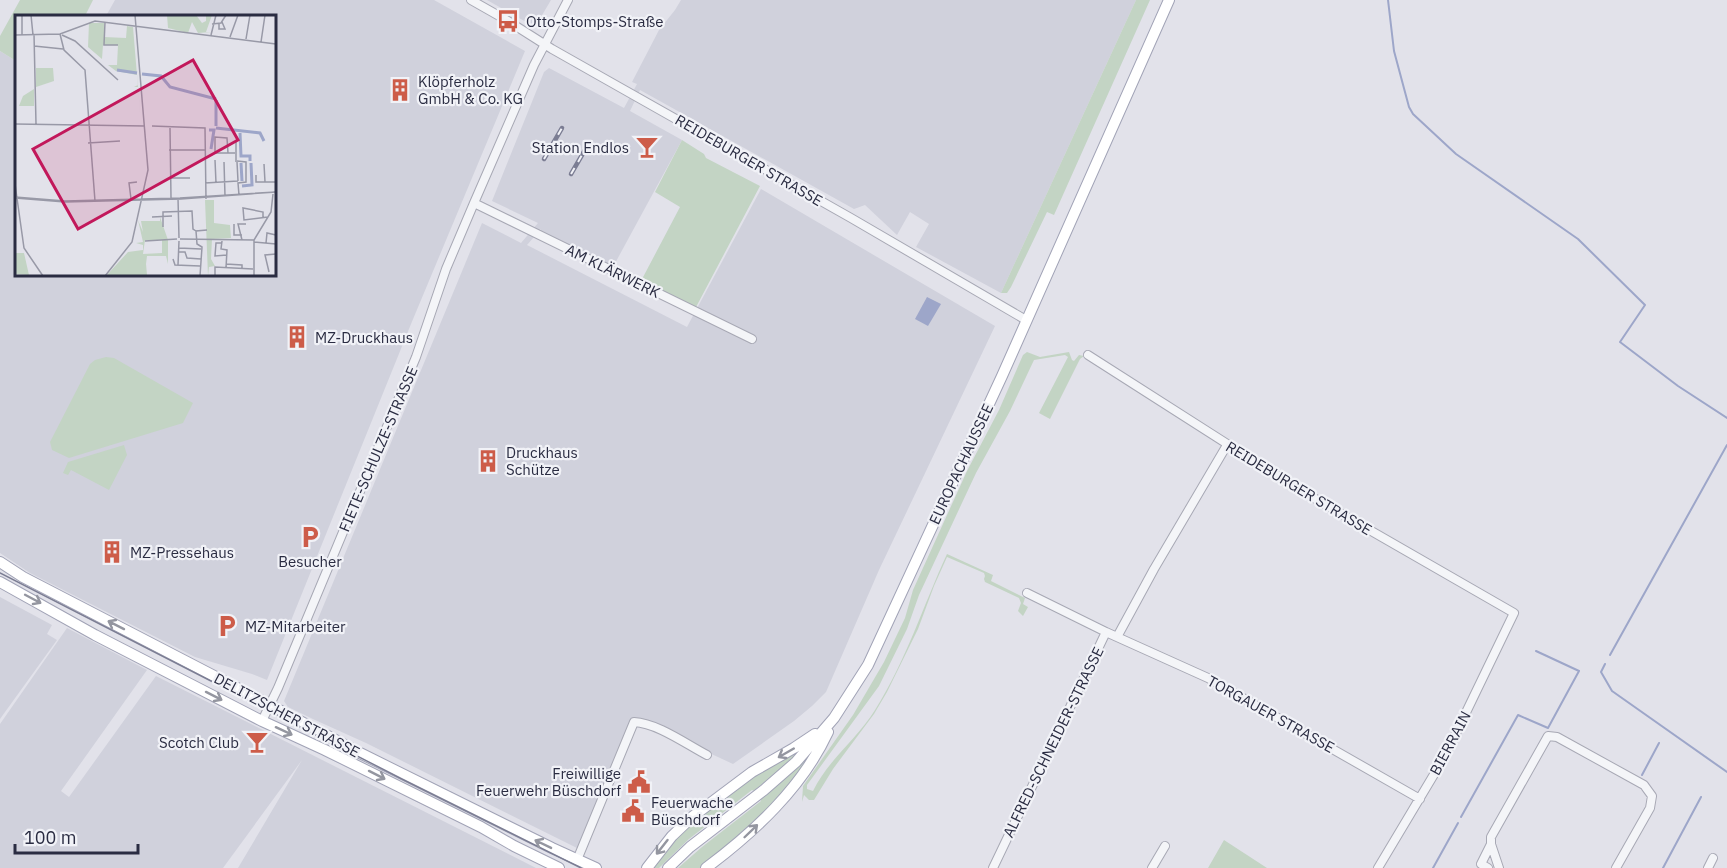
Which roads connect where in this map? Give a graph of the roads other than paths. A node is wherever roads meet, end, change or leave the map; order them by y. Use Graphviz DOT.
graph roads {
  1 [pos="471,0"];
  2 [pos="568,0"];
  3 [pos="1169,0"];
  4 [pos="545,44"];
  5 [pos="474,203"];
  6 [pos="1026,320"];
  7 [pos="752,339"];
  8 [pos="1088,355"];
  9 [pos="1227,445"];
  10 [pos="0,562"];
  11 [pos="0,582"];
  12 [pos="1027,593"];
  13 [pos="1514,613"];
  14 [pos="1106,632"];
  15 [pos="1117,637"];
  16 [pos="270,705"];
  17 [pos="834,718"];
  18 [pos="262,721"];
  19 [pos="706,755"];
  20 [pos="1420,799"];
  21 [pos="1491,844"];
  22 [pos="1165,846"];
  23 [pos="1713,858"];
  24 [pos="577,860"];
  25 [pos="559,868"];
  26 [pos="596,868"];
  27 [pos="647,868"];
  28 [pos="668,868"];
  29 [pos="706,868"];
  30 [pos="994,868"];
  31 [pos="1152,868"];
  32 [pos="1378,868"];
  33 [pos="1488,868"];
  34 [pos="1499,868"];
  35 [pos="1616,868"];
  36 [pos="1708,868"];
  1 -- 4 [label="street, REIDEBURGER STRASSE"];
  2 -- 4 [label="street"];
  3 -- 6 [label="main road, EUROPACHAUSSEE"];
  4 -- 5 [label="street, FIETE-SCHULZE-STRASSE"];
  4 -- 6 [label="street, REIDEBURGER STRASSE"];
  5 -- 7 [label="street, AM KLÄRWERK"];
  5 -- 16 [label="street, FIETE-SCHULZE-STRASSE"];
  6 -- 17 [label="main road, EUROPACHAUSSEE"];
  8 -- 9 [label="street, REIDEBURGER STRASSE"];
  9 -- 13 [label="street, REIDEBURGER STRASSE"];
  9 -- 15 [label="street, ALFRED-SCHNEIDER-STRASSE"];
  16 -- 10 [label="main road, DELITZSCHER STRASSE, one-way"];
  11 -- 18 [label="main road, DELITZSCHER STRASSE, one-way"];
  12 -- 14 [label="street"];
  13 -- 20 [label="street, BIERRAIN"];
  14 -- 15 [label="street, ALFRED-SCHNEIDER-STRASSE"];
  14 -- 30 [label="street, ALFRED-SCHNEIDER-STRASSE"];
  15 -- 20 [label="street, TORGAUER STRASSE"];
  16 -- 18 [label="street, FIETE-SCHULZE-STRASSE"];
  24 -- 16 [label="main road, DELITZSCHER STRASSE, one-way"];
  17 -- 27 [label="main road, one-way"];
  17 -- 28 [label="main road, EUROPACHAUSSEE"];
  29 -- 17 [label="main road, one-way"];
  18 -- 25 [label="main road, DELITZSCHER STRASSE, one-way"];
  19 -- 24 [label="street"];
  20 -- 32 [label="street, BIERRAIN"];
  21 -- 33 [label="street"];
  21 -- 34 [label="street"];
  21 -- 35 [label="street"];
  22 -- 31 [label="street"];
  23 -- 36 [label="street"];
  24 -- 26 [label="main road, DELITZSCHER STRASSE"];
}
